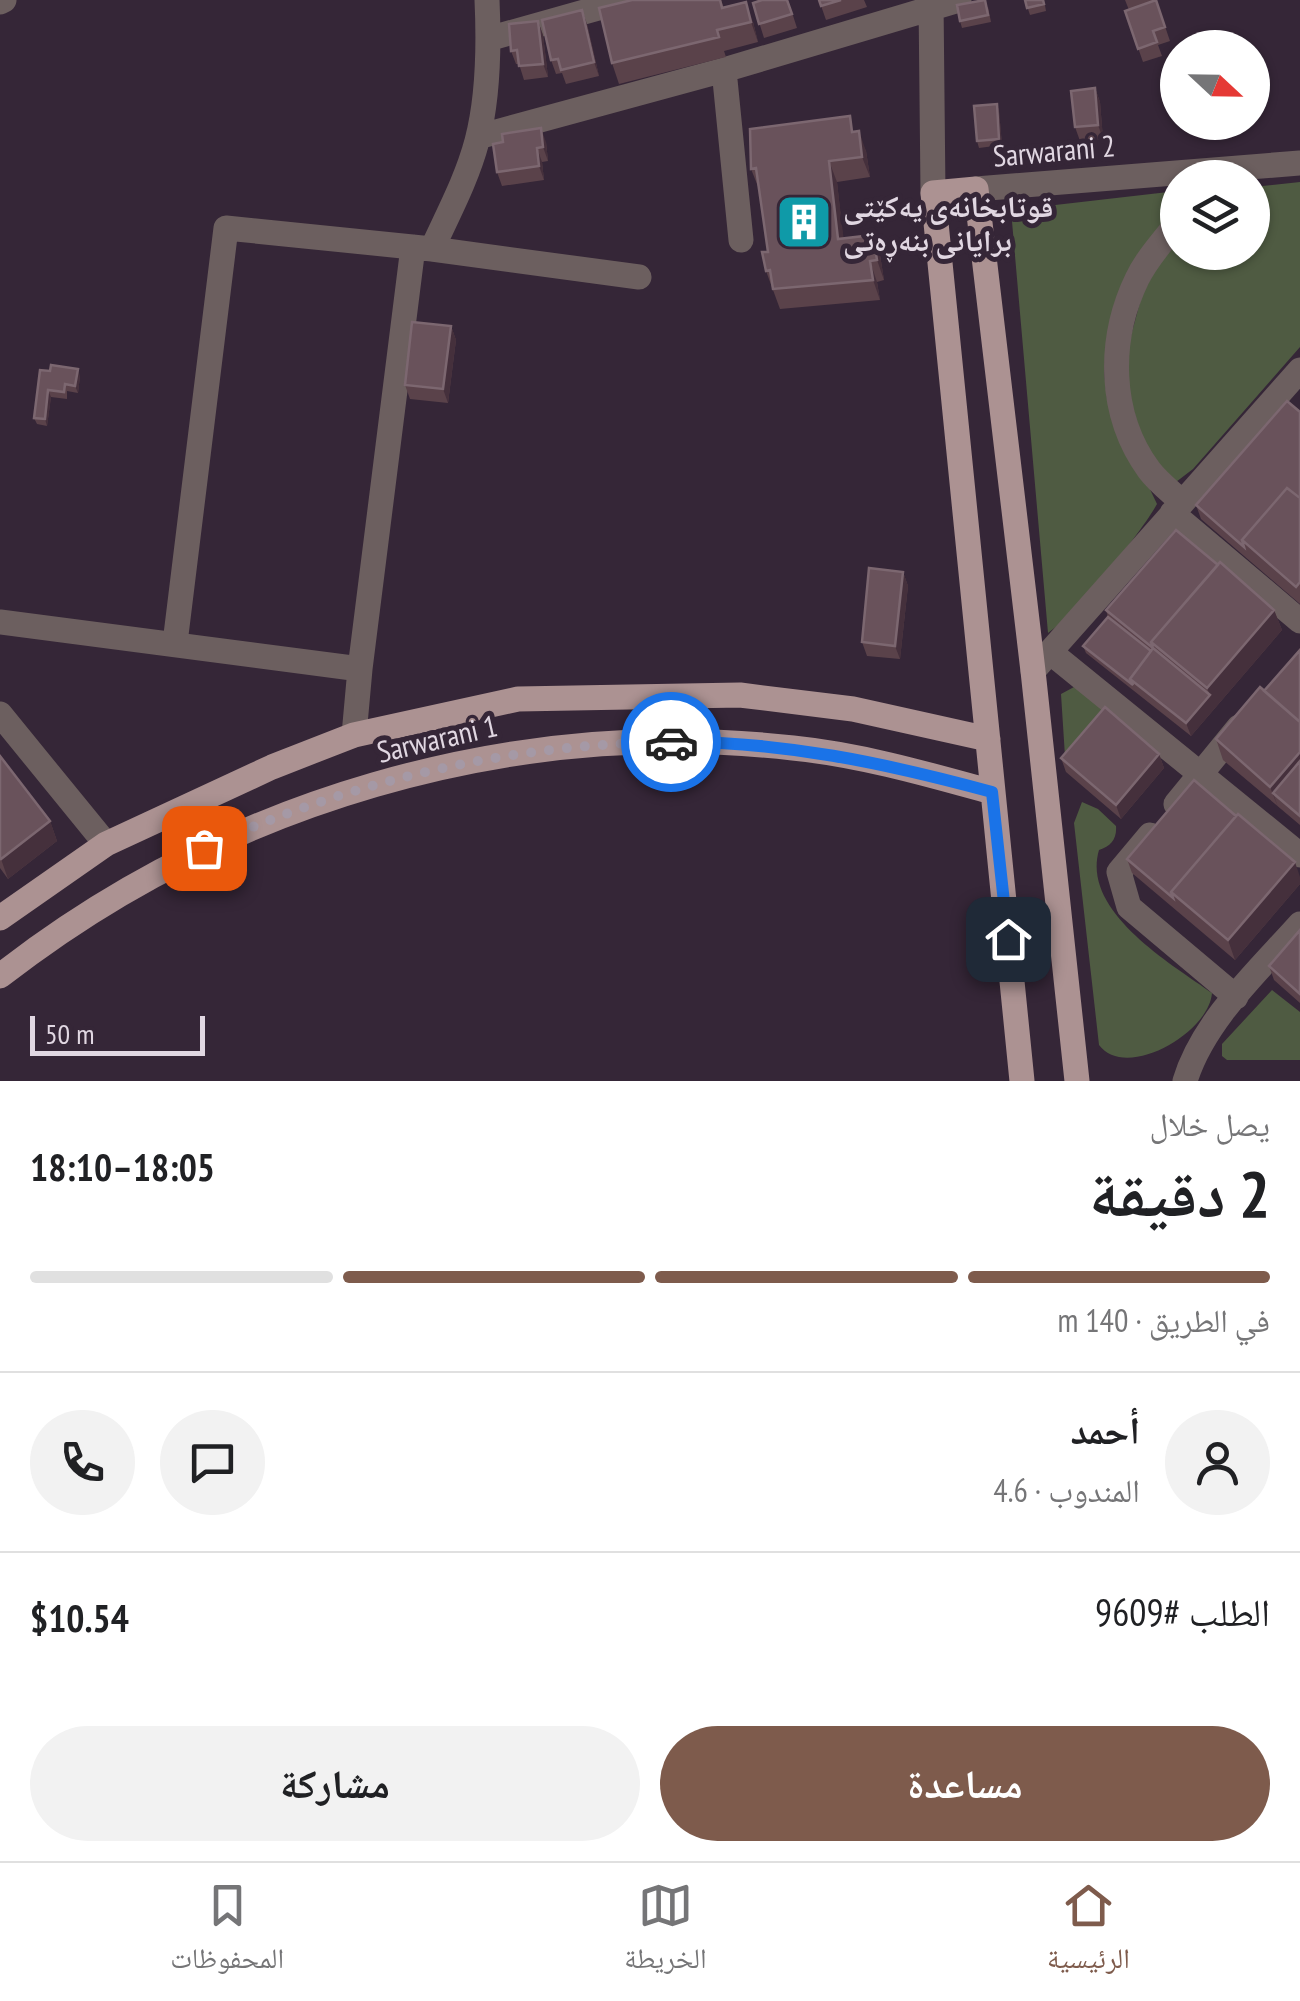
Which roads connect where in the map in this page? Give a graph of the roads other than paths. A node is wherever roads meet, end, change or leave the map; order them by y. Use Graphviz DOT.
graph roads {
  1 [pos="488,0"];
  2 [pos="627,0"];
  3 [pos="959,0"];
  4 [pos="932,4"];
  5 [pos="488,39"];
  6 [pos="724,70"];
  7 [pos="478,136"];
  8 [pos="1300,163"];
  9 [pos="1270,167"];
  10 [pos="1160,177"];
  11 [pos="976,189"];
  12 [pos="934,192"];
  13 [pos="741,240"];
  14 [pos="1160,247"];
  15 [pos="422,248"];
  16 [pos="639,277"];
  17 [pos="1296,382"];
  18 [pos="1177,508"];
  19 [pos="1300,620"];
  20 [pos="0,622"];
  21 [pos="175,643"];
  22 [pos="1042,661"];
  23 [pos="360,669"];
  24 [pos="0,714"];
  25 [pos="1250,714"];
  26 [pos="354,735"];
  27 [pos="988,739"];
  28 [pos="1200,774"];
  29 [pos="992,792"];
  30 [pos="205,798"];
  31 [pos="226,838"];
  32 [pos="106,844"];
  33 [pos="1300,854"];
  34 [pos="0,918"];
  35 [pos="1300,924"];
  36 [pos="0,976"];
  37 [pos="1236,997"];
  38 [pos="1022,1081"];
  39 [pos="1077,1081"];
  40 [pos="1185,1081"];
  1 -- 5 [label="street"];
  2 -- 5 [label="street"];
  3 -- 4 [label="street"];
  4 -- 6 [label="street"];
  4 -- 12 [label="street"];
  5 -- 7 [label="street"];
  6 -- 7 [label="street"];
  6 -- 13 [label="street"];
  7 -- 15 [label="street"];
  8 -- 9 [label="street, Sarwarani 2"];
  10 -- 11 [label="street, Sarwarani 2"];
  11 -- 12 [label="main road, Sarwarani 2"];
  11 -- 22 [label="main road"];
  12 -- 27 [label="main road"];
  14 -- 18 [label="street"];
  15 -- 16 [label="street"];
  15 -- 21 [label="street"];
  15 -- 23 [label="street"];
  17 -- 18 [label="street"];
  18 -- 19 [label="street"];
  18 -- 22 [label="street"];
  20 -- 21 [label="street"];
  21 -- 23 [label="street"];
  22 -- 28 [label="street"];
  22 -- 39 [label="main road"];
  23 -- 26 [label="street"];
  24 -- 32 [label="street"];
  25 -- 28 [label="street"];
  26 -- 27 [label="main road"];
  26 -- 30 [label="main road"];
  27 -- 29 [label="main road"];
  28 -- 33 [label="street"];
  28 -- 37 [label="street"];
  29 -- 31 [label="main road, Sarwarani 1"];
  29 -- 38 [label="main road"];
  30 -- 31 [label="main road"];
  30 -- 32 [label="main road"];
  31 -- 36 [label="main road, Sarwarani 1"];
  32 -- 34 [label="main road"];
  35 -- 37 [label="street"];
  37 -- 40 [label="street"];
}
